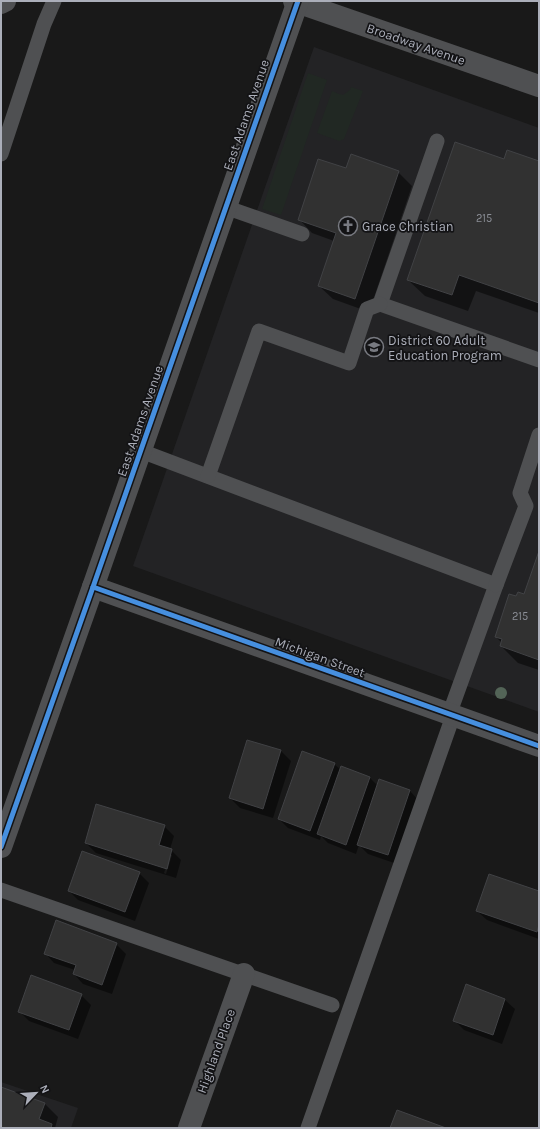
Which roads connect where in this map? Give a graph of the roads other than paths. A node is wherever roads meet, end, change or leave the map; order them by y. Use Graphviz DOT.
graph roads {
  1 [pos="5,1"];
  2 [pos="54,1"];
  3 [pos="296,1"];
  4 [pos="1,3"];
  5 [pos="539,86"];
  6 [pos="437,141"];
  7 [pos="1,154"];
  8 [pos="226,207"];
  9 [pos="302,234"];
  10 [pos="380,304"];
  11 [pos="539,360"];
  12 [pos="539,435"];
  13 [pos="141,451"];
  14 [pos="208,476"];
  15 [pos="496,585"];
  16 [pos="93,587"];
  17 [pos="451,715"];
  18 [pos="539,746"];
  19 [pos="1,846"];
  20 [pos="1,890"];
  21 [pos="244,974"];
  22 [pos="332,1005"];
  23 [pos="189,1128"];
  24 [pos="308,1128"];
  1 -- 4 [label="street"];
  2 -- 7 [label="lane"];
  3 -- 5 [label="street, Broadway Avenue"];
  3 -- 8 [label="street, East Adams Avenue"];
  6 -- 10 [label="lane"];
  8 -- 9 [label="lane"];
  8 -- 13 [label="street, East Adams Avenue"];
  10 -- 11 [label="lane"];
  10 -- 14 [label="lane"];
  12 -- 15 [label="lane"];
  13 -- 14 [label="lane"];
  13 -- 16 [label="street, East Adams Avenue"];
  14 -- 15 [label="lane"];
  15 -- 17 [label="lane"];
  16 -- 17 [label="street, Michigan Street"];
  16 -- 19 [label="street, East Adams Avenue"];
  17 -- 18 [label="street, Michigan Street"];
  17 -- 24 [label="lane"];
  20 -- 21 [label="lane"];
  21 -- 22 [label="lane"];
  21 -- 23 [label="street, Highland Place"];
}
